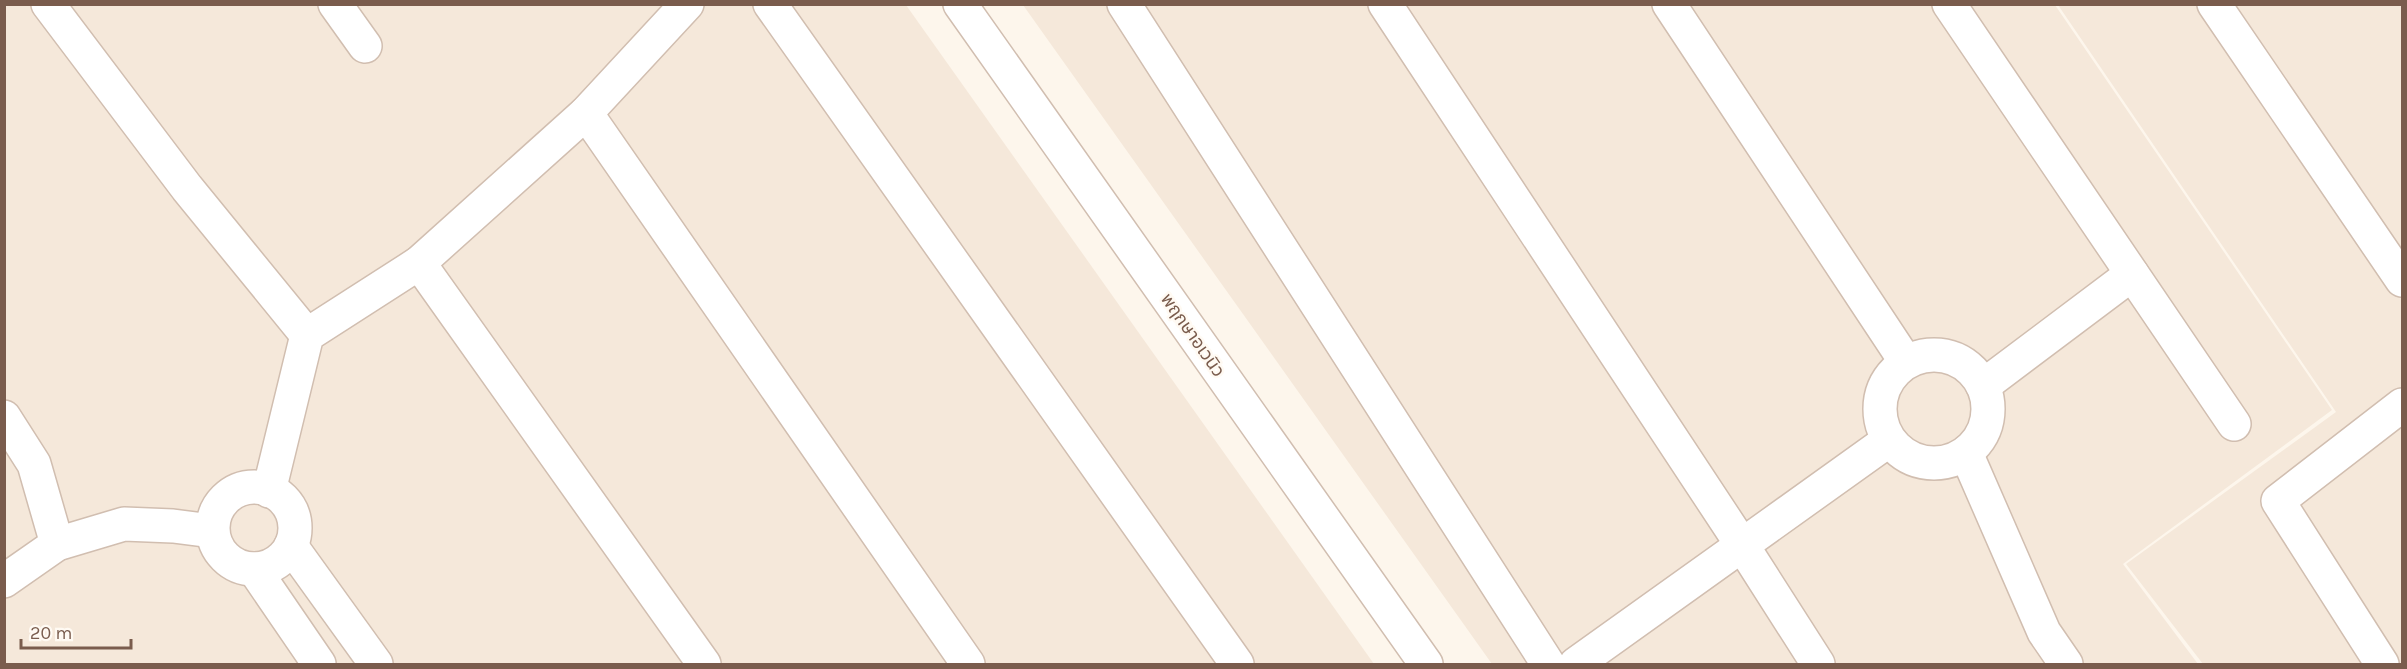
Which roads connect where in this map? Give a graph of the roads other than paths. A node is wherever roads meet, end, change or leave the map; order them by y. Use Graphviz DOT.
graph roads {
  1 [pos="48,4"];
  2 [pos="335,4"];
  3 [pos="687,4"];
  4 [pos="770,4"];
  5 [pos="960,4"];
  6 [pos="1124,4"];
  7 [pos="1385,4"];
  8 [pos="1669,4"];
  9 [pos="1949,4"];
  10 [pos="2214,4"];
  11 [pos="365,46"];
  12 [pos="586,112"];
  13 [pos="419,263"];
  14 [pos="2132,274"];
  15 [pos="2403,280"];
  16 [pos="307,335"];
  17 [pos="1906,362"];
  18 [pos="1983,386"];
  19 [pos="2403,405"];
  20 [pos="4,417"];
  21 [pos="2234,424"];
  22 [pos="1889,440"];
  23 [pos="1966,453"];
  24 [pos="270,491"];
  25 [pos="212,531"];
  26 [pos="57,544"];
  27 [pos="1742,545"];
  28 [pos="291,546"];
  29 [pos="254,569"];
  30 [pos="4,581"];
  31 [pos="319,664"];
  32 [pos="376,664"];
  33 [pos="704,664"];
  34 [pos="968,664"];
  35 [pos="1237,664"];
  36 [pos="1426,664"];
  37 [pos="1548,664"];
  38 [pos="1576,664"];
  39 [pos="1818,664"];
  40 [pos="2066,664"];
  41 [pos="2382,664"];
  1 -- 16 [label="street"];
  2 -- 11 [label="street"];
  3 -- 12 [label="street"];
  4 -- 35 [label="street"];
  5 -- 36 [label="street, พฤกษาอเวนิว"];
  6 -- 37 [label="street"];
  7 -- 27 [label="street"];
  8 -- 17 [label="street"];
  9 -- 14 [label="street"];
  10 -- 15 [label="street"];
  12 -- 13 [label="street"];
  12 -- 34 [label="street"];
  13 -- 16 [label="street"];
  13 -- 33 [label="street"];
  14 -- 18 [label="street"];
  14 -- 21 [label="street"];
  16 -- 24 [label="street"];
  17 -- 18 [label="street"];
  17 -- 22 [label="street"];
  18 -- 23 [label="street"];
  19 -- 41 [label="street"];
  20 -- 26 [label="street"];
  22 -- 23 [label="street"];
  22 -- 27 [label="street"];
  23 -- 40 [label="street"];
  24 -- 25 [label="street"];
  24 -- 28 [label="street"];
  25 -- 26 [label="street"];
  25 -- 29 [label="street"];
  26 -- 30 [label="street"];
  27 -- 38 [label="street"];
  27 -- 39 [label="street"];
  28 -- 29 [label="street"];
  28 -- 32 [label="street"];
  29 -- 31 [label="street"];
}
